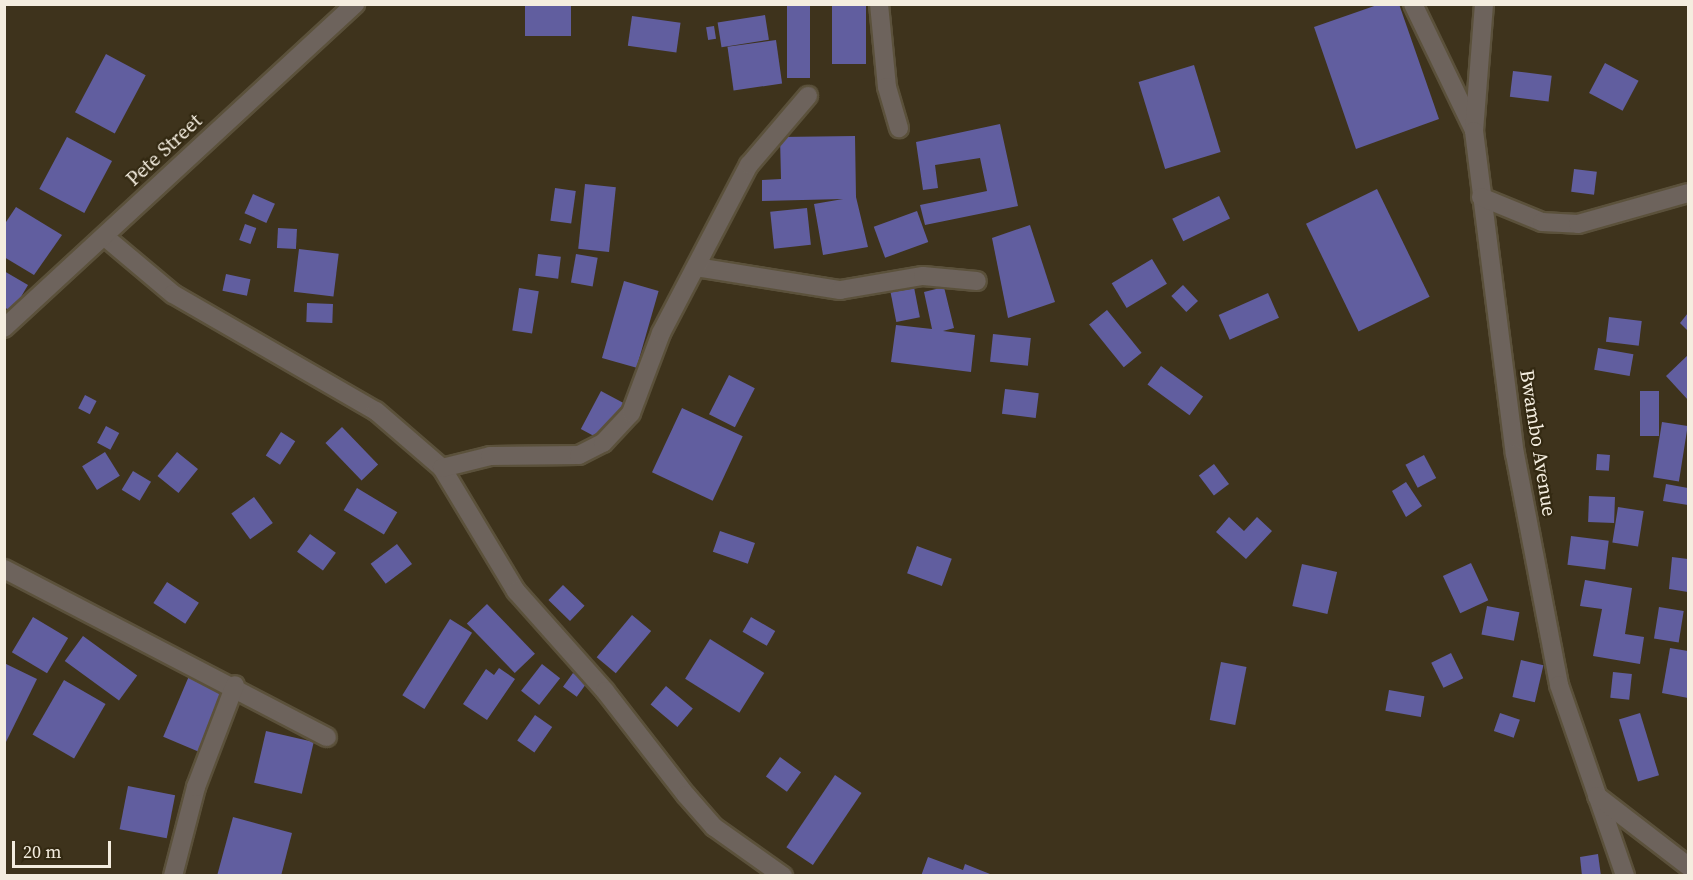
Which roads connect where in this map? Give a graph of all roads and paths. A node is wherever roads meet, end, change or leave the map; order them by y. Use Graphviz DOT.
graph roads {
  1 [pos="355,4"];
  2 [pos="879,4"];
  3 [pos="1413,4"];
  4 [pos="1484,4"];
  5 [pos="808,96"];
  6 [pos="899,129"];
  7 [pos="1474,131"];
  8 [pos="1689,193"];
  9 [pos="1481,197"];
  10 [pos="105,237"];
  11 [pos="696,267"];
  12 [pos="976,281"];
  13 [pos="4,328"];
  14 [pos="442,468"];
  15 [pos="4,569"];
  16 [pos="235,685"];
  17 [pos="327,737"];
  18 [pos="1597,796"];
  19 [pos="1689,866"];
  20 [pos="173,876"];
  21 [pos="783,876"];
  22 [pos="1625,876"];
  1 -- 10 [label="street, Pete Street"];
  2 -- 6 [label="street"];
  3 -- 7 [label="street"];
  4 -- 7 [label="street, Bwambo Avenue"];
  5 -- 11 [label="street"];
  7 -- 9 [label="street, Bwambo Avenue"];
  8 -- 9 [label="street"];
  9 -- 18 [label="street, Bwambo Avenue"];
  10 -- 13 [label="street, Pete Street"];
  10 -- 14 [label="street"];
  11 -- 12 [label="street"];
  11 -- 14 [label="street"];
  14 -- 21 [label="street"];
  15 -- 16 [label="street"];
  16 -- 17 [label="street"];
  16 -- 20 [label="street"];
  18 -- 19 [label="street"];
  18 -- 22 [label="street, Bwambo Avenue"];
}
